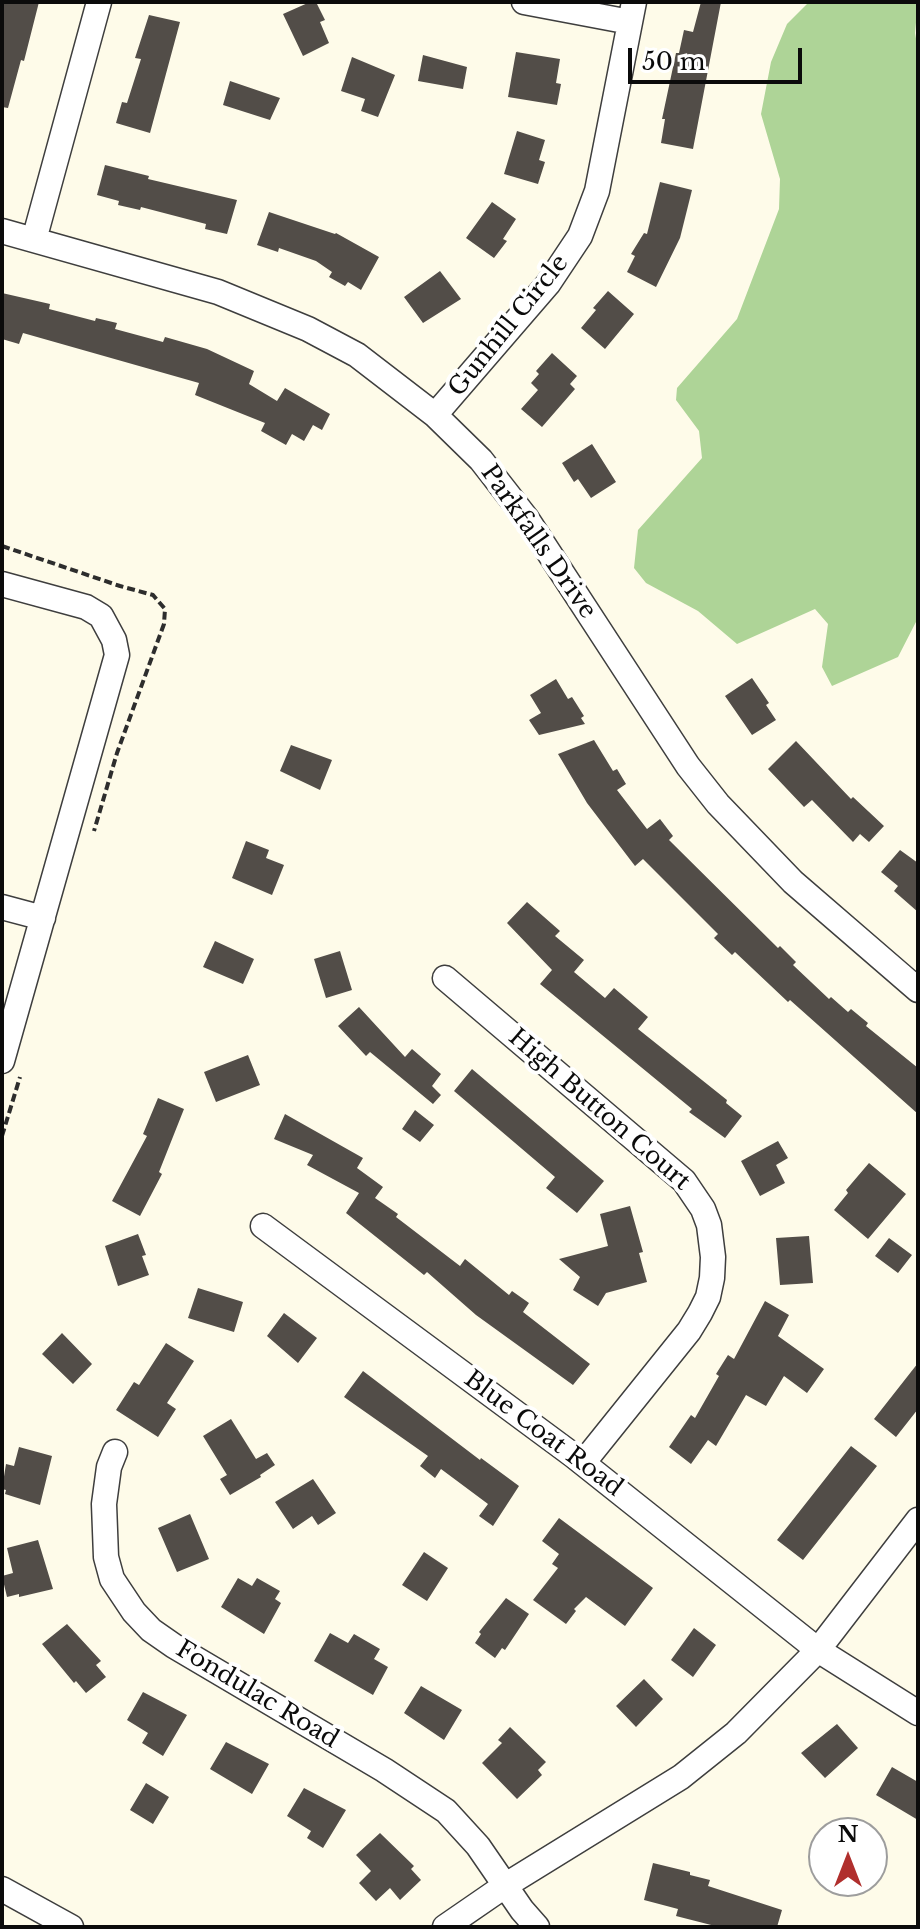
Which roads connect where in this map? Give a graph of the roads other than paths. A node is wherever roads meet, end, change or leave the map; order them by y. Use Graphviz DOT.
graph roads {
  1 [pos="99,2"];
  2 [pos="524,2"];
  3 [pos="632,12"];
  4 [pos="2,231"];
  5 [pos="34,240"];
  6 [pos="435,415"];
  7 [pos="2,584"];
  8 [pos="2,907"];
  9 [pos="43,918"];
  10 [pos="445,978"];
  11 [pos="918,990"];
  12 [pos="2,1061"];
  13 [pos="263,1226"];
  14 [pos="115,1452"];
  15 [pos="583,1463"];
  16 [pos="918,1520"];
  17 [pos="818,1650"];
  18 [pos="918,1713"];
  19 [pos="506,1885"];
  20 [pos="2,1889"];
  21 [pos="71,1927"];
  22 [pos="445,1927"];
  23 [pos="537,1927"];
  1 -- 5 [label="street"];
  2 -- 3 [label="street"];
  3 -- 6 [label="street, Gunhill Circle"];
  4 -- 5 [label="street, Parkfalls Drive"];
  5 -- 6 [label="street, Parkfalls Drive"];
  6 -- 11 [label="street, Parkfalls Drive"];
  7 -- 9 [label="street"];
  8 -- 9 [label="street"];
  9 -- 12 [label="street"];
  10 -- 15 [label="street, High Button Court"];
  13 -- 15 [label="street, Blue Coat Road"];
  14 -- 19 [label="street, Fondulac Road"];
  15 -- 17 [label="street, Blue Coat Road"];
  16 -- 17 [label="street"];
  17 -- 18 [label="street, Blue Coat Road"];
  17 -- 19 [label="street"];
  19 -- 22 [label="street"];
  19 -- 23 [label="street, Fondulac Road"];
  20 -- 21 [label="street"];
}
